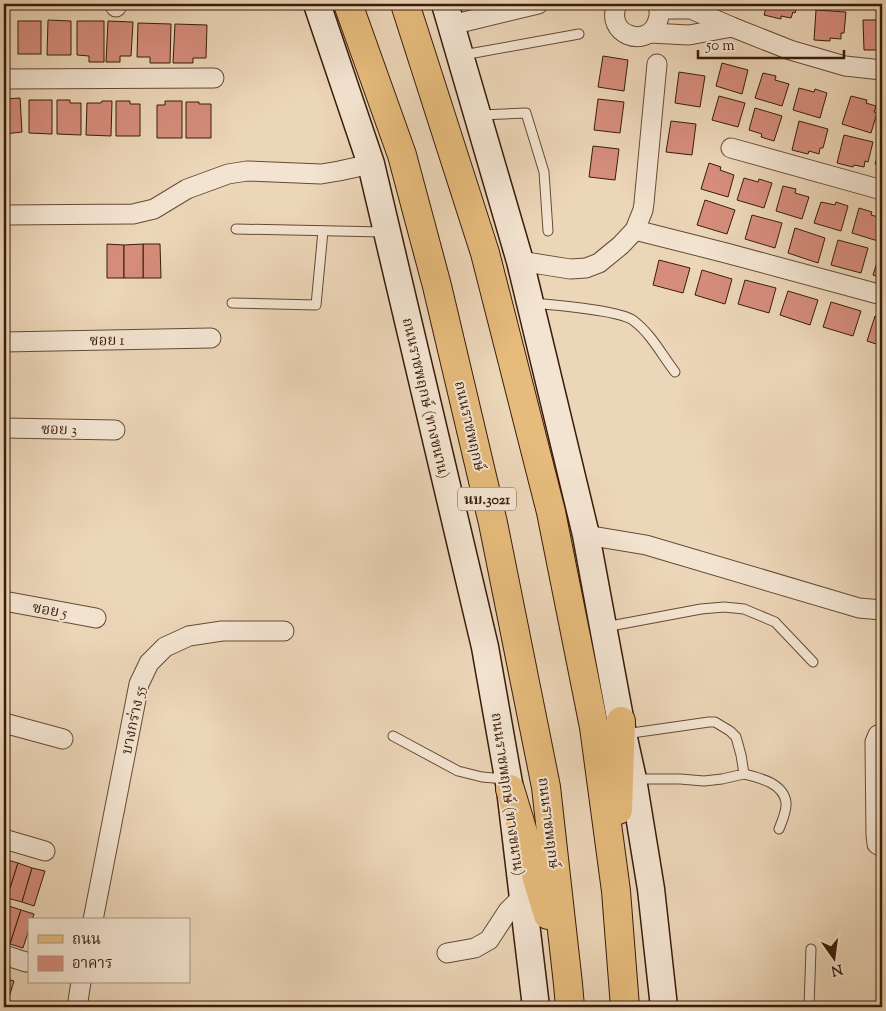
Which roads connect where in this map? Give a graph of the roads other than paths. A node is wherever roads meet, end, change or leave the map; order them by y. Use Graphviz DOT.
graph roads {
  1 [pos="317,4"];
  2 [pos="348,4"];
  3 [pos="405,4"];
  4 [pos="538,4"];
  5 [pos="617,4"];
  6 [pos="658,6"];
  7 [pos="448,15"];
  8 [pos="732,27"];
  9 [pos="650,33"];
  10 [pos="579,34"];
  11 [pos="460,56"];
  12 [pos="658,64"];
  13 [pos="882,70"];
  14 [pos="214,78"];
  15 [pos="4,79"];
  16 [pos="477,115"];
  17 [pos="731,148"];
  18 [pos="371,164"];
  19 [pos="882,190"];
  20 [pos="4,215"];
  21 [pos="236,229"];
  22 [pos="636,230"];
  23 [pos="323,231"];
  24 [pos="548,231"];
  25 [pos="387,232"];
  26 [pos="520,261"];
  27 [pos="882,296"];
  28 [pos="232,303"];
  29 [pos="530,303"];
  30 [pos="211,338"];
  31 [pos="4,342"];
  32 [pos="675,372"];
  33 [pos="4,428"];
  34 [pos="115,430"];
  35 [pos="586,535"];
  36 [pos="4,601"];
  37 [pos="882,610"];
  38 [pos="96,618"];
  39 [pos="602,628"];
  40 [pos="284,631"];
  41 [pos="813,662"];
  42 [pos="4,723"];
  43 [pos="622,728"];
  44 [pos="882,734"];
  45 [pos="393,736"];
  46 [pos="63,739"];
  47 [pos="744,774"];
  48 [pos="633,779"];
  49 [pos="509,784"];
  50 [pos="779,829"];
  51 [pos="4,839"];
  52 [pos="882,847"];
  53 [pos="45,851"];
  54 [pos="616,891"];
  55 [pos="523,896"];
  56 [pos="93,918"];
  57 [pos="811,949"];
  58 [pos="446,952"];
  59 [pos="4,955"];
  60 [pos="26,962"];
  61 [pos="82,984"];
  62 [pos="569,996"];
  63 [pos="78,1007"];
  64 [pos="536,1007"];
  65 [pos="625,1007"];
  66 [pos="664,1007"];
  67 [pos="809,1007"];
  1 -- 18 [label="main road, ถนนราชพฤกษ์ (ทางขนาน) / นบ.3021"];
  2 -- 62 [label="main road, ถนนราชพฤกษ์ / นบ.3021"];
  3 -- 54 [label="main road"];
  4 -- 7 [label="street"];
  5 -- 9 [label="street"];
  6 -- 8 [label="street"];
  6 -- 9 [label="street"];
  7 -- 11 [label="main road"];
  8 -- 9 [label="street"];
  8 -- 13 [label="street"];
  10 -- 11 [label="lane"];
  11 -- 16 [label="main road"];
  12 -- 22 [label="street"];
  14 -- 15 [label="street"];
  16 -- 24 [label="lane"];
  16 -- 26 [label="main road"];
  17 -- 19 [label="street"];
  18 -- 20 [label="street"];
  18 -- 25 [label="main road, ถนนราชพฤกษ์ (ทางขนาน) / นบ.3021"];
  21 -- 23 [label="lane"];
  22 -- 26 [label="street"];
  22 -- 27 [label="street"];
  23 -- 25 [label="lane"];
  23 -- 28 [label="lane"];
  25 -- 49 [label="main road, ถนนราชพฤกษ์ (ทางขนาน) / นบ.3021"];
  26 -- 29 [label="main road"];
  29 -- 32 [label="lane"];
  29 -- 35 [label="main road"];
  30 -- 31 [label="street, ซอย 1"];
  33 -- 34 [label="street, ซอย 3"];
  35 -- 37 [label="street"];
  35 -- 39 [label="main road"];
  36 -- 38 [label="street, ซอย 5"];
  39 -- 41 [label="lane"];
  39 -- 43 [label="main road"];
  40 -- 56 [label="street, บางกร่าง 55"];
  42 -- 46 [label="street"];
  43 -- 47 [label="lane"];
  43 -- 48 [label="main road"];
  43 -- 54 [label="main road"];
  44 -- 52 [label="street"];
  45 -- 49 [label="lane"];
  47 -- 48 [label="lane"];
  47 -- 50 [label="lane"];
  48 -- 66 [label="main road"];
  49 -- 55 [label="main road, ถนนราชพฤกษ์ (ทางขนาน) / นบ.3021"];
  49 -- 62 [label="main road"];
  51 -- 53 [label="street"];
  54 -- 65 [label="main road"];
  55 -- 58 [label="street"];
  55 -- 64 [label="main road, ถนนราชพฤกษ์ (ทางขนาน) / นบ.3021"];
  57 -- 67 [label="lane"];
  59 -- 60 [label="street"];
  61 -- 63 [label="street"];
}
